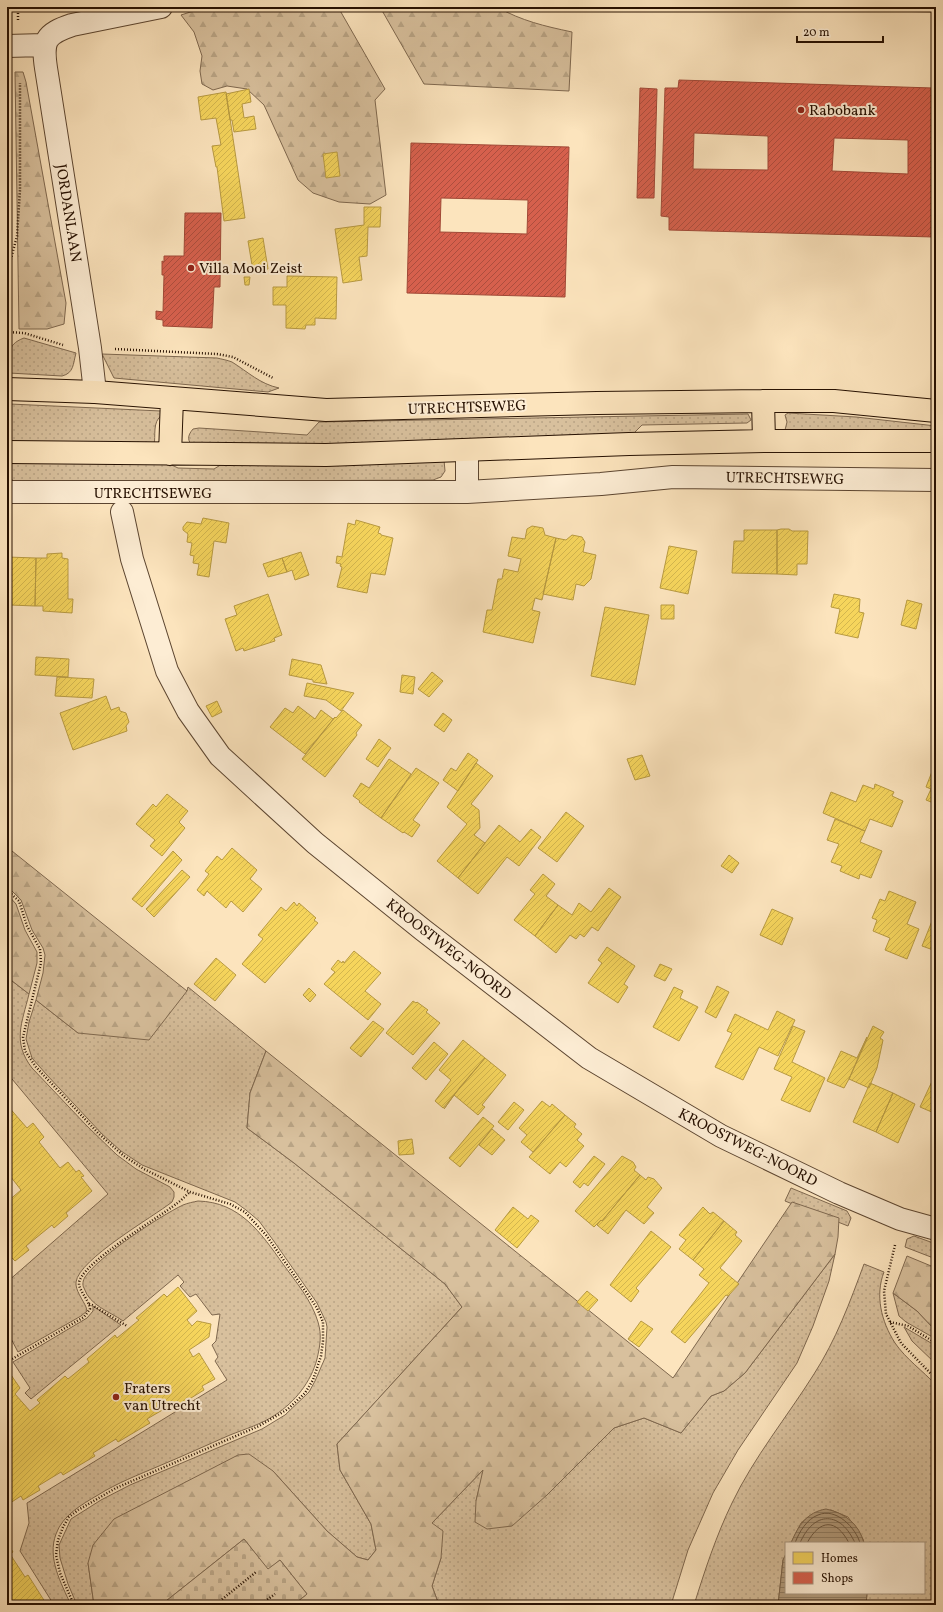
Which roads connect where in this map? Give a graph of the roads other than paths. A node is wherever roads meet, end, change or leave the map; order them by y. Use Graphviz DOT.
graph roads {
  1 [pos="161,7"];
  2 [pos="47,40"];
  3 [pos="14,46"];
  4 [pos="7,389"];
  5 [pos="95,392"];
  6 [pos="172,398"];
  7 [pos="763,401"];
  8 [pos="936,411"];
  9 [pos="764,441"];
  10 [pos="936,441"];
  11 [pos="467,450"];
  12 [pos="7,452"];
  13 [pos="170,454"];
  14 [pos="936,480"];
  15 [pos="7,492"];
  16 [pos="467,492"];
  17 [pos="122,512"];
  18 [pos="936,1229"];
  1 -- 2 [label="street"];
  2 -- 3 [label="street"];
  2 -- 5 [label="street, JORDANLAAN"];
  4 -- 5 [label="main road, UTRECHTSEWEG"];
  5 -- 6 [label="main road, UTRECHTSEWEG"];
  6 -- 7 [label="main road, UTRECHTSEWEG"];
  6 -- 13 [label="main road"];
  7 -- 8 [label="main road, UTRECHTSEWEG"];
  7 -- 9 [label="main road"];
  9 -- 10 [label="main road"];
  9 -- 11 [label="main road"];
  11 -- 13 [label="main road"];
  11 -- 16 [label="street"];
  12 -- 13 [label="main road"];
  14 -- 16 [label="street, UTRECHTSEWEG"];
  15 -- 16 [label="street, UTRECHTSEWEG"];
  17 -- 18 [label="street, KROOSTWEG-NOORD"];
}
